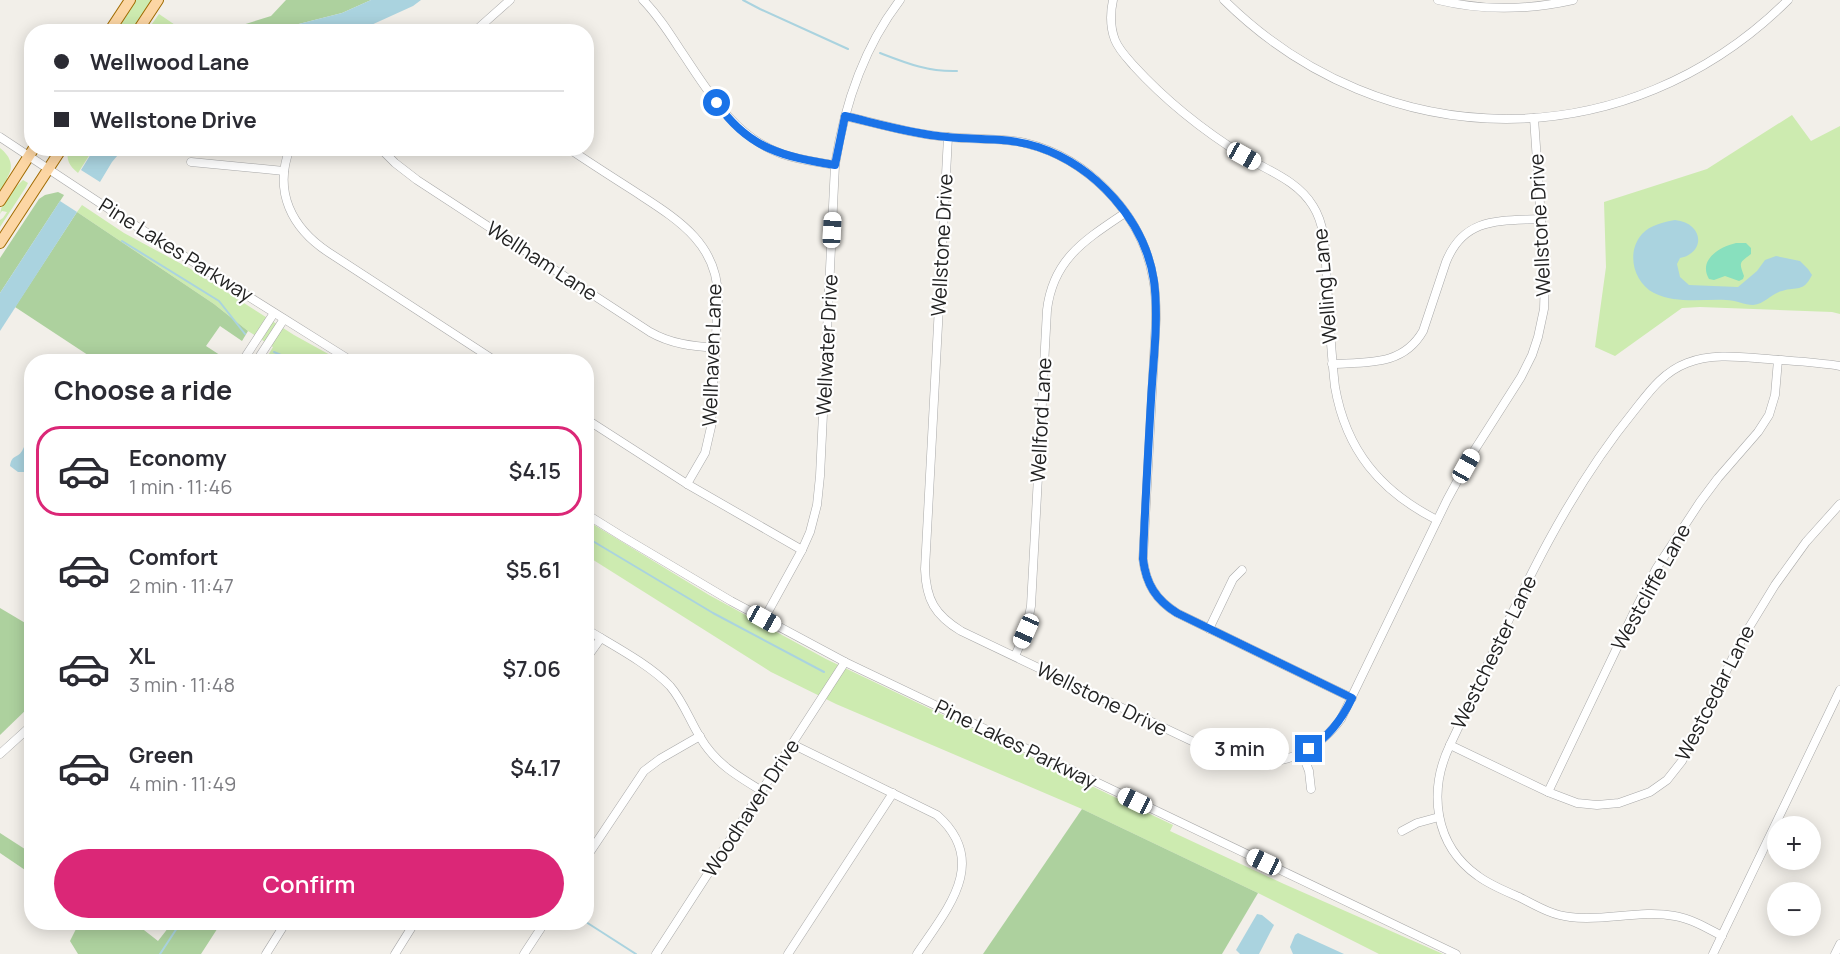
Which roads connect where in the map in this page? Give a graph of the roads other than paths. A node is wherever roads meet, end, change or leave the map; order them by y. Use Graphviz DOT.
graph roads {
  1 [pos="129,0"];
  2 [pos="158,0"];
  3 [pos="510,0"];
  4 [pos="643,0"];
  5 [pos="1113,0"];
  6 [pos="1224,0"];
  7 [pos="1438,0"];
  8 [pos="1573,0"];
  9 [pos="1788,0"];
  10 [pos="896,1"];
  11 [pos="114,24"];
  12 [pos="142,24"];
  13 [pos="483,24"];
  14 [pos="845,116"];
  15 [pos="1534,118"];
  16 [pos="0,137"];
  17 [pos="948,138"];
  18 [pos="24,148"];
  19 [pos="29,156"];
  20 [pos="36,156"];
  21 [pos="57,156"];
  22 [pos="288,156"];
  23 [pos="387,156"];
  24 [pos="580,156"];
  25 [pos="191,162"];
  26 [pos="835,165"];
  27 [pos="48,169"];
  28 [pos="284,171"];
  29 [pos="0,201"];
  30 [pos="1125,213"];
  31 [pos="1540,219"];
  32 [pos="0,243"];
  33 [pos="274,313"];
  34 [pos="284,319"];
  35 [pos="716,348"];
  36 [pos="247,354"];
  37 [pos="261,354"];
  38 [pos="340,354"];
  39 [pos="485,354"];
  40 [pos="1778,360"];
  41 [pos="1332,364"];
  42 [pos="1840,366"];
  43 [pos="594,424"];
  44 [pos="687,484"];
  45 [pos="1840,504"];
  46 [pos="594,519"];
  47 [pos="1437,520"];
  48 [pos="802,550"];
  49 [pos="1242,570"];
  50 [pos="764,619"];
  51 [pos="1209,629"];
  52 [pos="594,634"];
  53 [pos="601,638"];
  54 [pos="594,648"];
  55 [pos="1015,656"];
  56 [pos="845,662"];
  57 [pos="1840,690"];
  58 [pos="1352,698"];
  59 [pos="24,732"];
  60 [pos="699,736"];
  61 [pos="792,744"];
  62 [pos="1450,745"];
  63 [pos="1302,753"];
  64 [pos="0,754"];
  65 [pos="1311,789"];
  66 [pos="762,791"];
  67 [pos="1548,792"];
  68 [pos="893,793"];
  69 [pos="1439,818"];
  70 [pos="1402,831"];
  71 [pos="594,846"];
  72 [pos="281,930"];
  73 [pos="411,930"];
  74 [pos="540,930"];
  75 [pos="1722,936"];
  76 [pos="1840,944"];
  77 [pos="266,954"];
  78 [pos="395,954"];
  79 [pos="524,954"];
  80 [pos="656,954"];
  81 [pos="788,954"];
  82 [pos="917,954"];
  83 [pos="1456,954"];
  84 [pos="1713,954"];
  85 [pos="1835,954"];
  1 -- 11 [label="main road"];
  2 -- 12 [label="main road"];
  3 -- 13 [label="street"];
  4 -- 26 [label="street"];
  5 -- 41 [label="street, Welling Lane"];
  6 -- 15 [label="street"];
  7 -- 8 [label="street"];
  9 -- 15 [label="street"];
  10 -- 14 [label="street, Wellwater Drive"];
  14 -- 17 [label="street"];
  14 -- 26 [label="street, Wellwater Drive"];
  15 -- 31 [label="street, Wellstone Drive"];
  16 -- 18 [label="street, Pine Lakes Parkway"];
  17 -- 30 [label="street"];
  17 -- 55 [label="street, Wellstone Drive"];
  19 -- 29 [label="main road"];
  20 -- 27 [label="street, Pine Lakes Parkway"];
  21 -- 27 [label="main road"];
  22 -- 28 [label="street"];
  23 -- 35 [label="street, Wellham Lane"];
  24 -- 35 [label="street, Wellhaven Lane"];
  25 -- 28 [label="street"];
  26 -- 48 [label="street, Wellwater Drive"];
  27 -- 32 [label="main road"];
  27 -- 33 [label="street, Pine Lakes Parkway"];
  28 -- 39 [label="street"];
  30 -- 51 [label="street"];
  30 -- 55 [label="street, Wellford Lane"];
  31 -- 41 [label="street"];
  31 -- 47 [label="street, Wellstone Drive"];
  33 -- 34 [label="street, Pine Lakes Parkway"];
  33 -- 36 [label="street"];
  34 -- 37 [label="street"];
  34 -- 38 [label="street, Pine Lakes Parkway"];
  35 -- 44 [label="street, Wellhaven Lane"];
  40 -- 42 [label="street, Westchester Lane"];
  40 -- 62 [label="street, Westchester Lane"];
  40 -- 67 [label="street, Westcliffe Lane"];
  41 -- 47 [label="street, Welling Lane"];
  43 -- 44 [label="street"];
  44 -- 48 [label="street"];
  45 -- 67 [label="street, Westcedar Lane"];
  46 -- 50 [label="street, Pine Lakes Parkway"];
  47 -- 58 [label="street, Wellstone Drive"];
  48 -- 50 [label="street, Wellwater Drive"];
  49 -- 51 [label="street"];
  50 -- 56 [label="street, Pine Lakes Parkway"];
  51 -- 58 [label="street"];
  52 -- 53 [label="street"];
  53 -- 54 [label="street"];
  53 -- 60 [label="street"];
  55 -- 63 [label="street, Wellstone Drive"];
  56 -- 61 [label="street, Woodhaven Drive"];
  56 -- 83 [label="street, Pine Lakes Parkway"];
  57 -- 75 [label="street"];
  58 -- 63 [label="street, Wellstone Drive"];
  59 -- 64 [label="street"];
  60 -- 66 [label="street"];
  60 -- 71 [label="street"];
  61 -- 66 [label="street, Woodhaven Drive"];
  61 -- 68 [label="street"];
  62 -- 67 [label="street, Westcedar Lane"];
  62 -- 69 [label="street, Westchester Lane"];
  63 -- 65 [label="street"];
  66 -- 80 [label="street, Woodhaven Drive"];
  68 -- 81 [label="street"];
  68 -- 82 [label="street"];
  69 -- 70 [label="street"];
  69 -- 75 [label="street, Westchester Lane"];
  72 -- 77 [label="street"];
  73 -- 78 [label="street"];
  74 -- 79 [label="street"];
  75 -- 84 [label="street"];
  76 -- 85 [label="street"];
}
